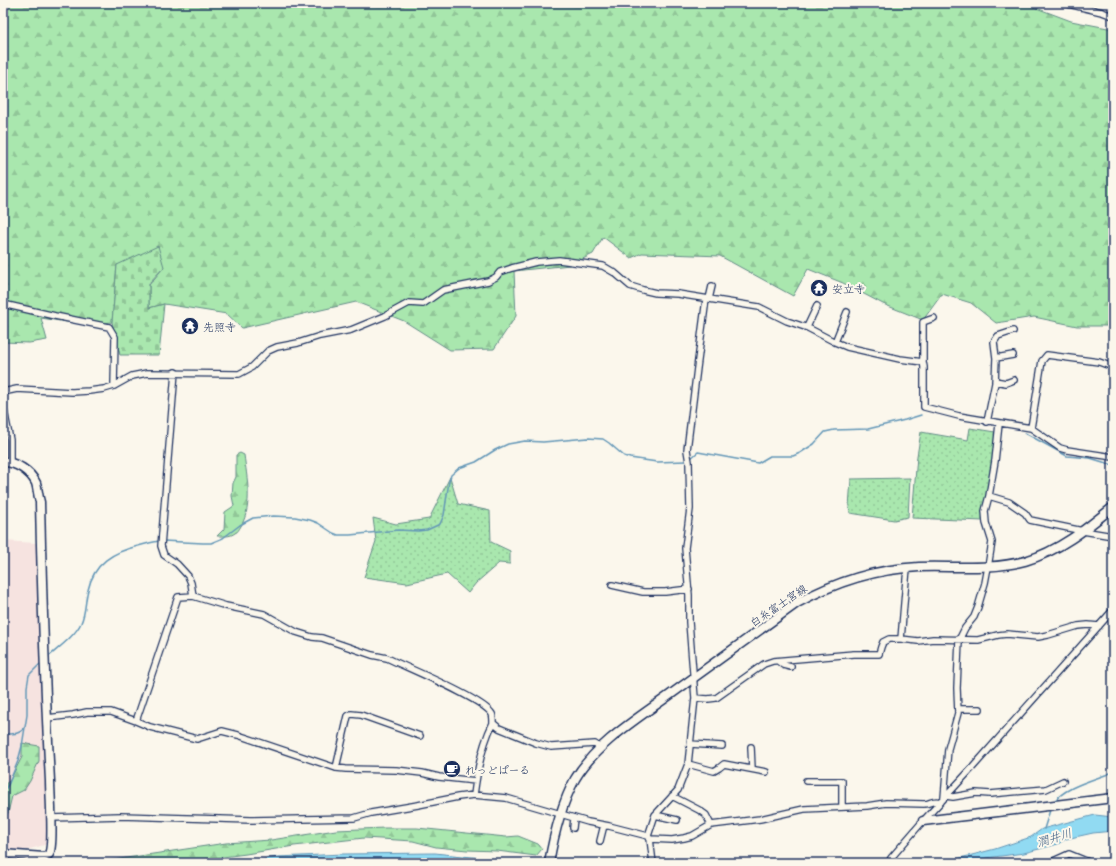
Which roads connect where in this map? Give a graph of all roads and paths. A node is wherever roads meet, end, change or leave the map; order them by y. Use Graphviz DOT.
graph roads {
  1 [pos="1064,3"];
  2 [pos="1113,16"];
  3 [pos="712,286"];
  4 [pos="708,299"];
  5 [pos="3,304"];
  6 [pos="817,306"];
  7 [pos="847,312"];
  8 [pos="934,318"];
  9 [pos="807,327"];
  10 [pos="1013,331"];
  11 [pos="835,342"];
  12 [pos="1013,355"];
  13 [pos="996,358"];
  14 [pos="923,362"];
  15 [pos="1113,367"];
  16 [pos="175,372"];
  17 [pos="1014,380"];
  18 [pos="995,381"];
  19 [pos="114,386"];
  20 [pos="3,392"];
  21 [pos="3,405"];
  22 [pos="987,422"];
  23 [pos="999,424"];
  24 [pos="1031,428"];
  25 [pos="1113,457"];
  26 [pos="7,462"];
  27 [pos="989,496"];
  28 [pos="1113,507"];
  29 [pos="1083,531"];
  30 [pos="1113,536"];
  31 [pos="988,567"];
  32 [pos="908,568"];
  33 [pos="612,585"];
  34 [pos="689,590"];
  35 [pos="193,596"];
  36 [pos="1113,610"];
  37 [pos="1099,626"];
  38 [pos="901,639"];
  39 [pos="959,640"];
  40 [pos="778,661"];
  41 [pos="791,667"];
  42 [pos="693,678"];
  43 [pos="695,698"];
  44 [pos="958,709"];
  45 [pos="980,709"];
  46 [pos="47,718"];
  47 [pos="136,721"];
  48 [pos="493,723"];
  49 [pos="420,736"];
  50 [pos="690,744"];
  51 [pos="722,746"];
  52 [pos="751,747"];
  53 [pos="600,748"];
  54 [pos="688,764"];
  55 [pos="336,768"];
  56 [pos="752,769"];
  57 [pos="766,772"];
  58 [pos="476,781"];
  59 [pos="806,781"];
  60 [pos="1063,781"];
  61 [pos="474,795"];
  62 [pos="672,796"];
  63 [pos="1113,798"];
  64 [pos="944,799"];
  65 [pos="842,807"];
  66 [pos="560,814"];
  67 [pos="655,815"];
  68 [pos="51,818"];
  69 [pos="574,818"];
  70 [pos="677,820"];
  71 [pos="923,821"];
  72 [pos="604,825"];
  73 [pos="711,825"];
  74 [pos="573,828"];
  75 [pos="649,837"];
  76 [pos="600,841"];
  77 [pos="3,854"];
  78 [pos="653,862"];
  79 [pos="549,863"];
  80 [pos="889,863"];
  81 [pos="1049,863"];
  82 [pos="1091,863"];
  1 -- 2 [label="street"];
  3 -- 4 [label="street"];
  4 -- 9 [label="street"];
  4 -- 16 [label="street"];
  4 -- 34 [label="street"];
  5 -- 19 [label="street"];
  6 -- 9 [label="street"];
  7 -- 11 [label="street"];
  8 -- 14 [label="street"];
  9 -- 11 [label="street"];
  10 -- 13 [label="street"];
  11 -- 14 [label="street"];
  12 -- 13 [label="street"];
  13 -- 18 [label="street"];
  14 -- 22 [label="street"];
  15 -- 24 [label="street"];
  16 -- 19 [label="street"];
  16 -- 35 [label="street"];
  17 -- 18 [label="street"];
  18 -- 22 [label="street"];
  19 -- 20 [label="street"];
  21 -- 26 [label="street"];
  22 -- 23 [label="street"];
  23 -- 24 [label="street"];
  23 -- 27 [label="street"];
  24 -- 25 [label="street"];
  26 -- 46 [label="main road"];
  27 -- 29 [label="street"];
  27 -- 31 [label="street"];
  28 -- 29 [label="main road, 白糸富士宮線"];
  29 -- 30 [label="street"];
  29 -- 31 [label="main road, 白糸富士宮線"];
  31 -- 32 [label="main road, 白糸富士宮線"];
  31 -- 39 [label="street"];
  32 -- 38 [label="street"];
  32 -- 42 [label="main road, 白糸富士宮線"];
  33 -- 34 [label="street"];
  34 -- 42 [label="street"];
  35 -- 47 [label="street"];
  35 -- 48 [label="street"];
  36 -- 37 [label="street"];
  37 -- 39 [label="street"];
  37 -- 64 [label="street"];
  38 -- 39 [label="street"];
  38 -- 40 [label="street"];
  39 -- 44 [label="street"];
  40 -- 41 [label="street"];
  40 -- 43 [label="street"];
  42 -- 43 [label="street"];
  42 -- 53 [label="main road, 白糸富士宮線"];
  43 -- 50 [label="street"];
  44 -- 45 [label="street"];
  44 -- 64 [label="street"];
  46 -- 47 [label="street"];
  46 -- 68 [label="main road"];
  47 -- 55 [label="street"];
  48 -- 53 [label="street"];
  48 -- 58 [label="street"];
  49 -- 55 [label="street"];
  50 -- 51 [label="street"];
  50 -- 54 [label="street"];
  52 -- 56 [label="street"];
  53 -- 66 [label="main road, 白糸富士宮線"];
  54 -- 56 [label="street"];
  54 -- 62 [label="street"];
  55 -- 58 [label="street"];
  56 -- 57 [label="street"];
  58 -- 61 [label="street"];
  59 -- 65 [label="street"];
  60 -- 64 [label="street"];
  61 -- 66 [label="street"];
  61 -- 68 [label="street"];
  62 -- 67 [label="street"];
  62 -- 73 [label="street"];
  63 -- 71 [label="main road"];
  64 -- 65 [label="street"];
  64 -- 71 [label="street"];
  65 -- 73 [label="street"];
  66 -- 69 [label="street"];
  66 -- 79 [label="main road, 白糸富士宮線"];
  67 -- 70 [label="street"];
  67 -- 75 [label="street"];
  68 -- 77 [label="main road"];
  69 -- 72 [label="street"];
  69 -- 74 [label="street"];
  71 -- 80 [label="street"];
  72 -- 75 [label="street"];
  72 -- 76 [label="street"];
  73 -- 75 [label="street"];
  75 -- 78 [label="street"];
  81 -- 82 [label="street"];
}
